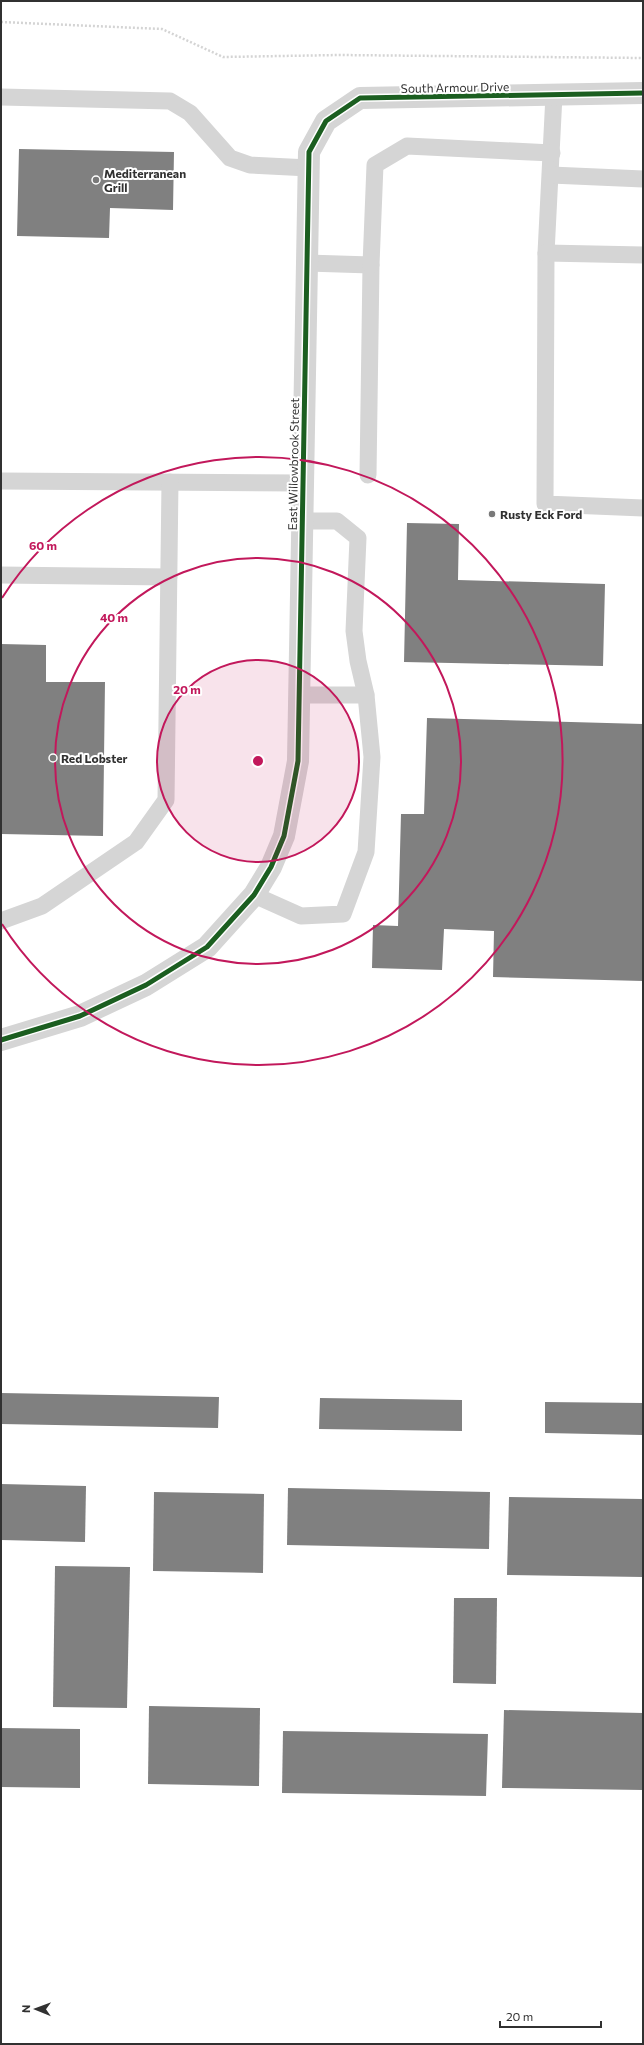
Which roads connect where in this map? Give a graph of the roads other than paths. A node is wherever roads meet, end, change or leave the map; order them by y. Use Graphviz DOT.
graph roads {
  1 [pos="643,92"];
  2 [pos="554,95"];
  3 [pos="1,97"];
  4 [pos="552,153"];
  5 [pos="309,168"];
  6 [pos="551,175"];
  7 [pos="643,179"];
  8 [pos="546,253"];
  9 [pos="643,254"];
  10 [pos="307,263"];
  11 [pos="371,265"];
  12 [pos="368,475"];
  13 [pos="1,481"];
  14 [pos="170,482"];
  15 [pos="303,483"];
  16 [pos="643,508"];
  17 [pos="302,521"];
  18 [pos="1,575"];
  19 [pos="169,577"];
  20 [pos="299,695"];
  21 [pos="366,695"];
  22 [pos="254,895"];
  23 [pos="1,921"];
  24 [pos="1,1040"];
  1 -- 2 [label="street, South Armour Drive"];
  2 -- 4 [label="lane"];
  2 -- 5 [label="street, South Armour Drive"];
  3 -- 5 [label="lane"];
  4 -- 6 [label="lane"];
  4 -- 11 [label="lane"];
  5 -- 10 [label="street, East Willowbrook Street"];
  6 -- 7 [label="lane"];
  6 -- 8 [label="lane"];
  8 -- 9 [label="lane"];
  8 -- 16 [label="lane"];
  10 -- 11 [label="lane"];
  10 -- 15 [label="street, East Willowbrook Street"];
  11 -- 12 [label="lane"];
  13 -- 14 [label="lane"];
  14 -- 15 [label="lane"];
  14 -- 19 [label="lane"];
  15 -- 17 [label="street, East Willowbrook Street"];
  17 -- 20 [label="street, East Willowbrook Street"];
  17 -- 21 [label="lane"];
  18 -- 19 [label="lane"];
  19 -- 23 [label="lane"];
  20 -- 21 [label="lane"];
  20 -- 22 [label="street, East Willowbrook Street"];
  21 -- 22 [label="lane"];
  22 -- 24 [label="street, East Willowbrook Street"];
}
